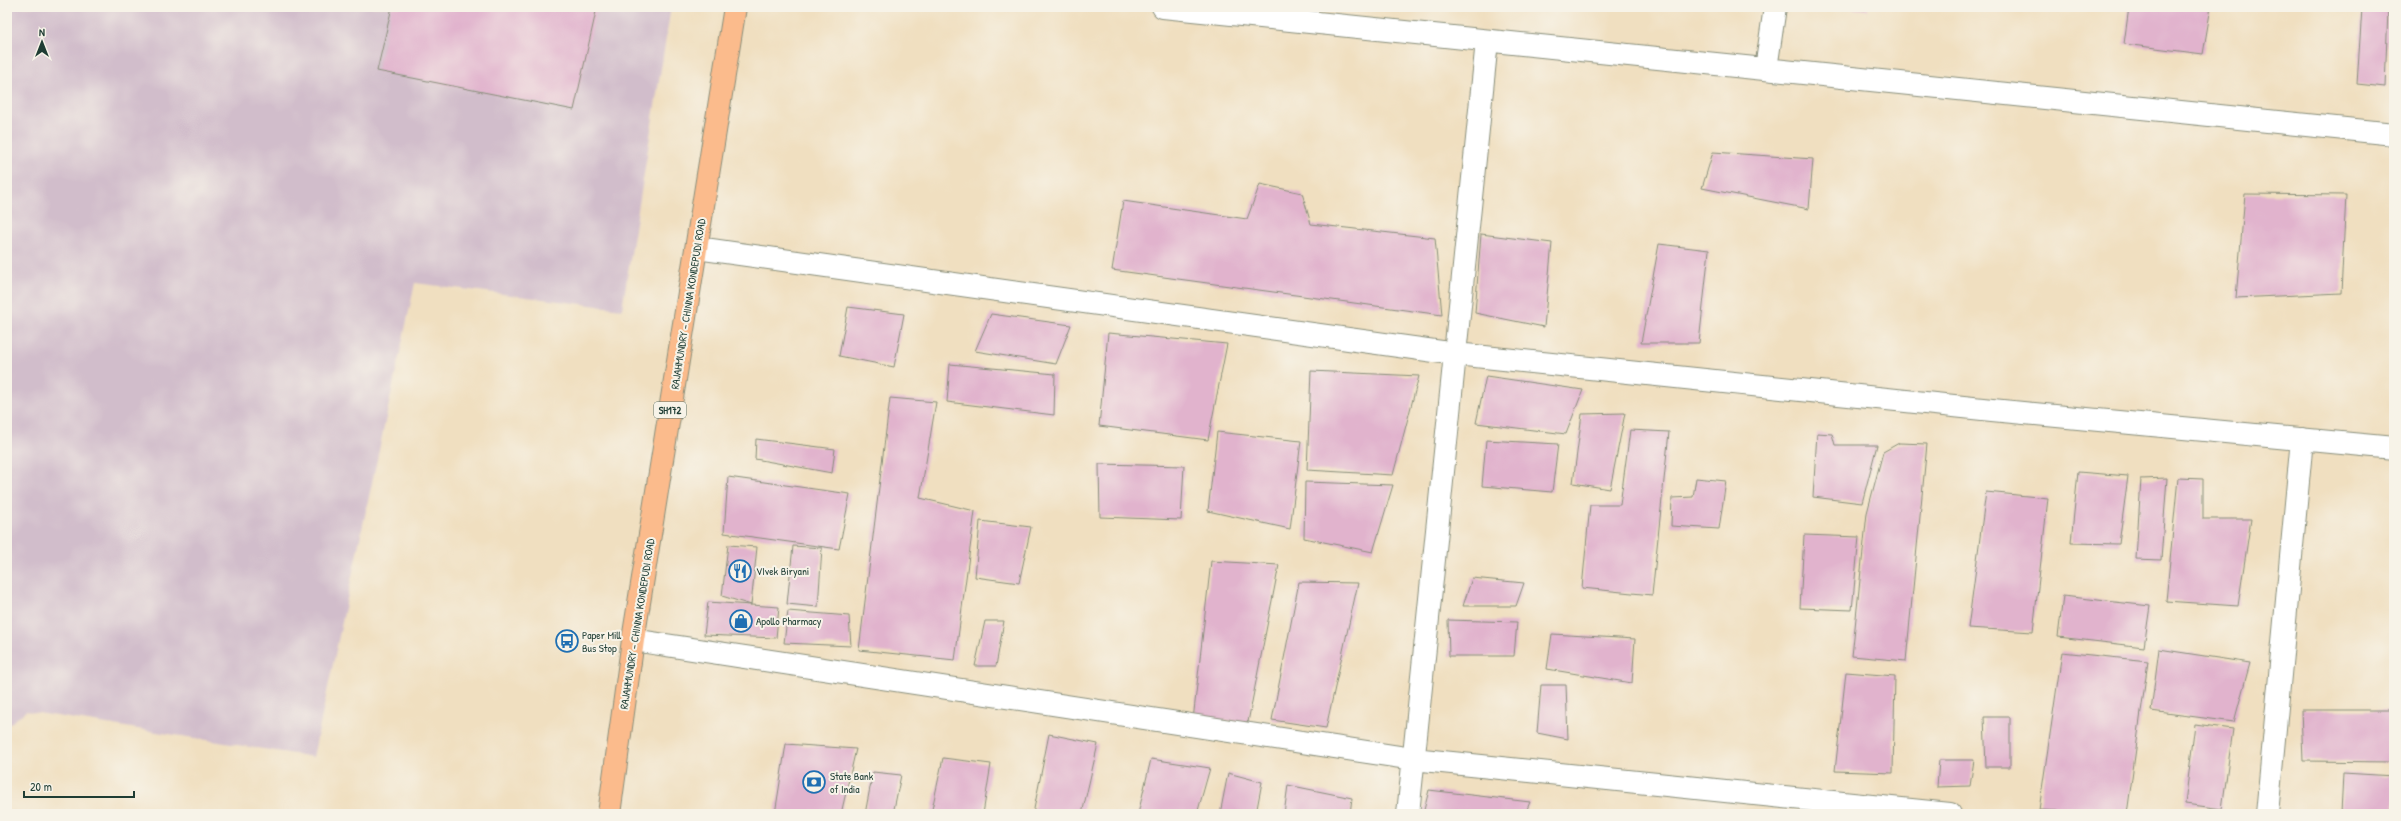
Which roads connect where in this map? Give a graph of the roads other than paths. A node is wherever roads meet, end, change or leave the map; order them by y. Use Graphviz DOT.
graph roads {
  1 [pos="735,7"];
  2 [pos="1163,7"];
  3 [pos="1775,7"];
  4 [pos="1488,41"];
  5 [pos="1766,69"];
  6 [pos="2394,134"];
  7 [pos="697,248"];
  8 [pos="1456,354"];
  9 [pos="2302,439"];
  10 [pos="2394,448"];
  11 [pos="633,640"];
  12 [pos="1413,759"];
  13 [pos="609,814"];
  14 [pos="1408,814"];
  15 [pos="1950,814"];
  16 [pos="2267,814"];
  1 -- 7 [label="main road, RAJAHMUNDRY - CHINNA KONDEPUDI ROAD / SH172"];
  2 -- 4 [label="street"];
  3 -- 5 [label="street"];
  4 -- 5 [label="street"];
  4 -- 8 [label="street"];
  5 -- 6 [label="street"];
  7 -- 8 [label="street"];
  7 -- 11 [label="main road, RAJAHMUNDRY - CHINNA KONDEPUDI ROAD / SH172"];
  8 -- 9 [label="street"];
  8 -- 12 [label="street"];
  9 -- 10 [label="street"];
  9 -- 16 [label="street"];
  11 -- 12 [label="street"];
  11 -- 13 [label="main road, RAJAHMUNDRY - CHINNA KONDEPUDI ROAD / SH172"];
  12 -- 14 [label="street"];
  12 -- 15 [label="street"];
}
